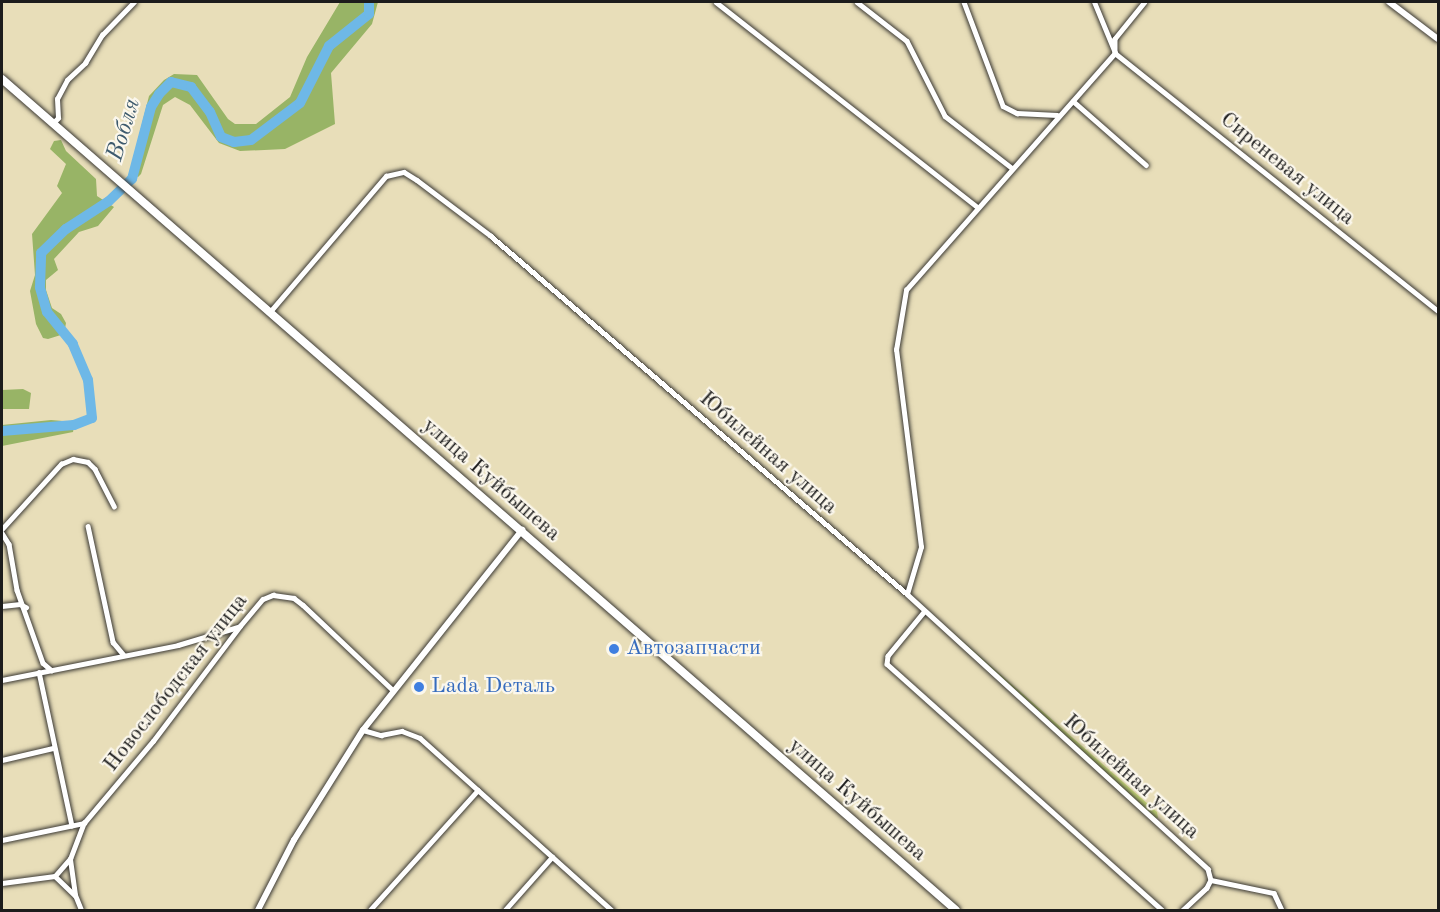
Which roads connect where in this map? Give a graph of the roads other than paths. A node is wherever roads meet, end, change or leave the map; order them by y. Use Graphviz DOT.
graph roads {
  1 [pos="134,2"];
  2 [pos="716,2"];
  3 [pos="857,2"];
  4 [pos="964,2"];
  5 [pos="1094,2"];
  6 [pos="1145,2"];
  7 [pos="1389,2"];
  8 [pos="1438,39"];
  9 [pos="1115,53"];
  10 [pos="2,79"];
  11 [pos="1072,101"];
  12 [pos="1057,115"];
  13 [pos="53,123"];
  14 [pos="1146,165"];
  15 [pos="1012,168"];
  16 [pos="977,207"];
  17 [pos="1438,311"];
  18 [pos="269,313"];
  19 [pos="114,506"];
  20 [pos="88,526"];
  21 [pos="522,529"];
  22 [pos="2,531"];
  23 [pos="907,594"];
  24 [pos="2,606"];
  25 [pos="26,607"];
  26 [pos="925,611"];
  27 [pos="240,626"];
  28 [pos="123,654"];
  29 [pos="51,670"];
  30 [pos="39,672"];
  31 [pos="2,680"];
  32 [pos="393,690"];
  33 [pos="363,730"];
  34 [pos="53,748"];
  35 [pos="2,759"];
  36 [pos="478,790"];
  37 [pos="84,823"];
  38 [pos="72,826"];
  39 [pos="2,840"];
  40 [pos="552,857"];
  41 [pos="70,859"];
  42 [pos="54,876"];
  43 [pos="1211,880"];
  44 [pos="2,883"];
  45 [pos="75,895"];
  46 [pos="81,910"];
  47 [pos="258,910"];
  48 [pos="370,910"];
  49 [pos="506,910"];
  50 [pos="612,910"];
  51 [pos="956,910"];
  52 [pos="1162,910"];
  53 [pos="1183,910"];
  54 [pos="1282,910"];
  1 -- 13 [label="street"];
  2 -- 16 [label="street"];
  3 -- 15 [label="street"];
  4 -- 12 [label="street"];
  5 -- 9 [label="street, Сиреневая улица"];
  6 -- 9 [label="street"];
  7 -- 8 [label="street"];
  9 -- 11 [label="street"];
  9 -- 17 [label="street, Сиреневая улица"];
  10 -- 13 [label="highway, улица Куйбышева"];
  11 -- 12 [label="street"];
  11 -- 14 [label="street"];
  12 -- 15 [label="street"];
  13 -- 18 [label="highway, улица Куйбышева"];
  15 -- 16 [label="street"];
  16 -- 23 [label="street"];
  18 -- 21 [label="highway, улица Куйбышева"];
  18 -- 23 [label="street, Юбилейная улица"];
  19 -- 22 [label="street"];
  20 -- 28 [label="street"];
  21 -- 32 [label="street"];
  21 -- 51 [label="highway, улица Куйбышева"];
  22 -- 25 [label="street"];
  23 -- 26 [label="street, Юбилейная улица"];
  24 -- 25 [label="street"];
  25 -- 29 [label="street"];
  26 -- 43 [label="street, Юбилейная улица"];
  26 -- 52 [label="street"];
  27 -- 28 [label="street"];
  27 -- 32 [label="street, Новослободская улица"];
  27 -- 37 [label="street, Новослободская улица"];
  28 -- 29 [label="street"];
  29 -- 30 [label="street"];
  30 -- 31 [label="street"];
  30 -- 34 [label="street"];
  32 -- 33 [label="street"];
  33 -- 36 [label="street"];
  33 -- 47 [label="street"];
  34 -- 35 [label="street"];
  34 -- 38 [label="street"];
  36 -- 40 [label="street"];
  36 -- 48 [label="street"];
  37 -- 38 [label="street"];
  37 -- 41 [label="street, Новослободская улица"];
  38 -- 39 [label="street"];
  40 -- 49 [label="street"];
  40 -- 50 [label="street"];
  41 -- 42 [label="street"];
  41 -- 45 [label="street"];
  42 -- 44 [label="street"];
  42 -- 45 [label="street"];
  43 -- 53 [label="street"];
  43 -- 54 [label="street"];
  45 -- 46 [label="street"];
}
